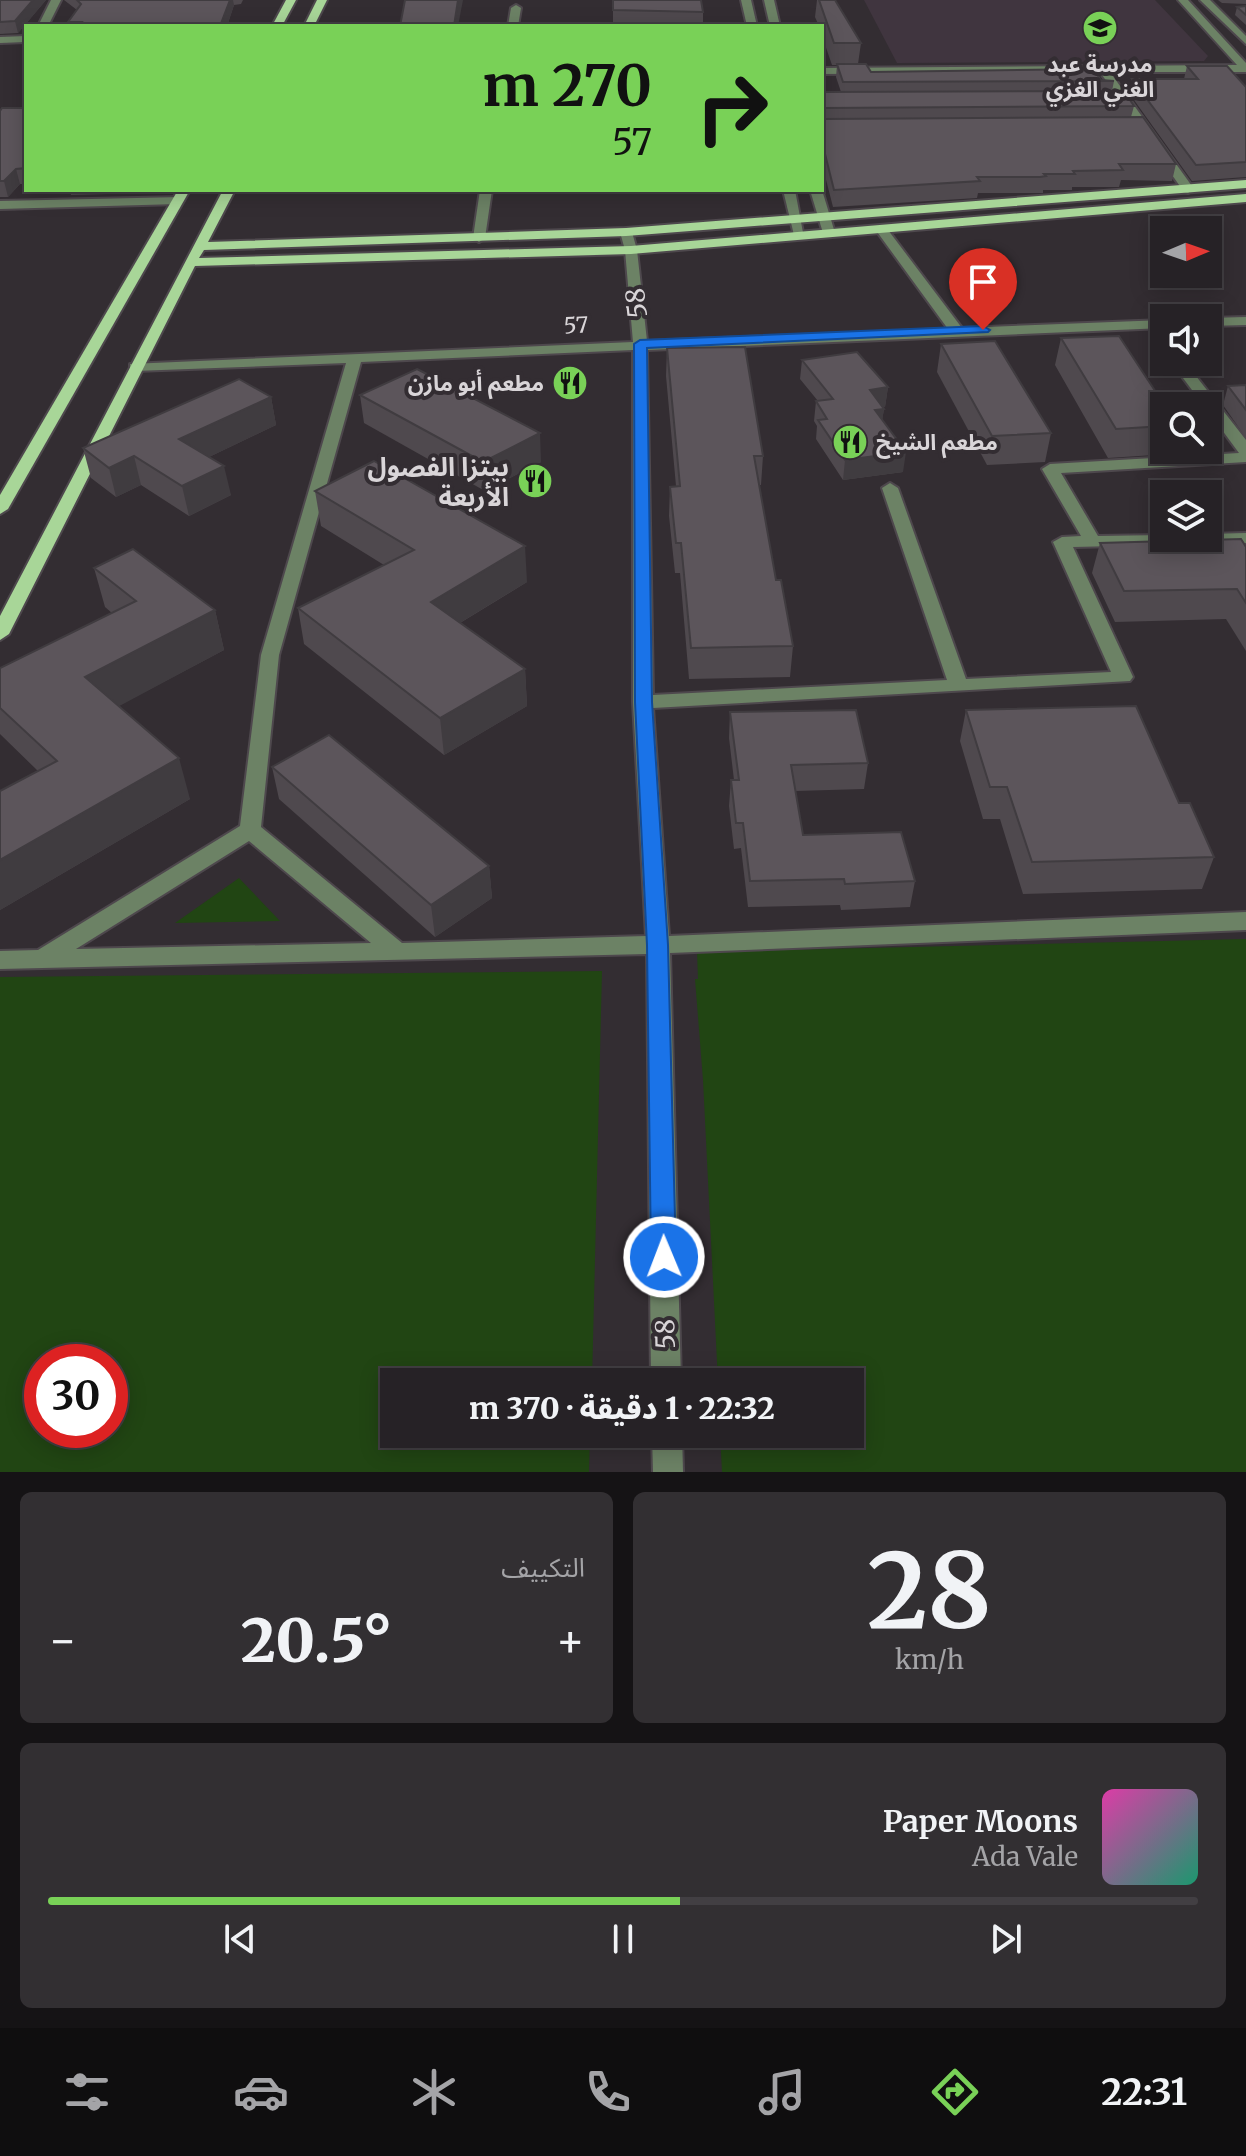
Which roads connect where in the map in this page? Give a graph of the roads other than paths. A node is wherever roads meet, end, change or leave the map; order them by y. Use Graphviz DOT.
graph roads {
  1 [pos="56,0"];
  2 [pos="291,0"];
  3 [pos="322,0"];
  4 [pos="746,0"];
  5 [pos="769,0"];
  6 [pos="1183,0"];
  7 [pos="1205,0"];
  8 [pos="516,8"];
  9 [pos="1192,9"];
  10 [pos="1214,9"];
  11 [pos="1230,9"];
  12 [pos="44,24"];
  13 [pos="278,24"];
  14 [pos="310,24"];
  15 [pos="513,24"];
  16 [pos="752,24"];
  17 [pos="775,24"];
  18 [pos="24,39"];
  19 [pos="0,40"];
  20 [pos="1246,41"];
  21 [pos="1245,68"];
  22 [pos="1103,69"];
  23 [pos="824,71"];
  24 [pos="1107,100"];
  25 [pos="1123,100"];
  26 [pos="1129,127"];
  27 [pos="1144,127"];
  28 [pos="1246,184"];
  29 [pos="1188,189"];
  30 [pos="228,192"];
  31 [pos="486,192"];
  32 [pos="789,192"];
  33 [pos="817,192"];
  34 [pos="181,195"];
  35 [pos="1246,198"];
  36 [pos="0,205"];
  37 [pos="824,219"];
  38 [pos="796,221"];
  39 [pos="881,229"];
  40 [pos="829,233"];
  41 [pos="800,235"];
  42 [pos="479,238"];
  43 [pos="628,241"];
  44 [pos="202,246"];
  45 [pos="192,262"];
  46 [pos="1246,321"];
  47 [pos="1222,322"];
  48 [pos="1150,324"];
  49 [pos="956,330"];
  50 [pos="640,344"];
  51 [pos="355,356"];
  52 [pos="135,367"];
  53 [pos="1188,376"];
  54 [pos="1246,454"];
  55 [pos="890,488"];
  56 [pos="0,509"];
  57 [pos="1246,538"];
  58 [pos="1093,542"];
  59 [pos="0,634"];
  60 [pos="958,685"];
  61 [pos="643,702"];
  62 [pos="250,830"];
  63 [pos="1246,921"];
  64 [pos="658,945"];
  65 [pos="397,952"];
  66 [pos="42,959"];
  67 [pos="0,960"];
  68 [pos="666,1368"];
  69 [pos="667,1448"];
  70 [pos="668,1472"];
  1 -- 12 [label="street"];
  2 -- 13 [label="main road"];
  3 -- 14 [label="main road"];
  4 -- 16 [label="street"];
  5 -- 17 [label="street"];
  6 -- 9 [label="street"];
  7 -- 10 [label="street"];
  8 -- 15 [label="street"];
  9 -- 10 [label="street"];
  9 -- 21 [label="street"];
  10 -- 11 [label="street"];
  10 -- 20 [label="street"];
  18 -- 19 [label="street"];
  21 -- 22 [label="street"];
  22 -- 23 [label="street"];
  22 -- 25 [label="street"];
  24 -- 25 [label="street"];
  25 -- 27 [label="street"];
  26 -- 27 [label="street"];
  27 -- 29 [label="street"];
  28 -- 29 [label="main road"];
  29 -- 37 [label="main road"];
  30 -- 44 [label="main road"];
  31 -- 42 [label="street"];
  32 -- 38 [label="street"];
  33 -- 37 [label="street"];
  34 -- 36 [label="street"];
  34 -- 56 [label="main road"];
  35 -- 39 [label="main road"];
  37 -- 38 [label="main road"];
  37 -- 40 [label="street"];
  38 -- 41 [label="street"];
  38 -- 43 [label="main road"];
  39 -- 40 [label="main road"];
  39 -- 49 [label="street"];
  40 -- 41 [label="main road"];
  41 -- 43 [label="main road"];
  42 -- 43 [label="main road"];
  42 -- 44 [label="main road"];
  43 -- 45 [label="main road"];
  43 -- 50 [label="street, 58"];
  44 -- 45 [label="main road"];
  45 -- 52 [label="main road"];
  46 -- 47 [label="street"];
  48 -- 49 [label="street, 57"];
  49 -- 50 [label="street, 57"];
  50 -- 51 [label="street, 57"];
  50 -- 61 [label="street, 58"];
  51 -- 52 [label="street, 57"];
  51 -- 62 [label="street"];
  52 -- 59 [label="main road"];
  53 -- 54 [label="street"];
  54 -- 58 [label="street"];
  55 -- 60 [label="street"];
  57 -- 58 [label="street"];
  58 -- 60 [label="street"];
  60 -- 61 [label="street"];
  61 -- 64 [label="street, 58"];
  62 -- 65 [label="street"];
  62 -- 66 [label="street"];
  63 -- 64 [label="street"];
  64 -- 65 [label="street"];
  64 -- 68 [label="street, 58"];
  65 -- 66 [label="street"];
  66 -- 67 [label="street"];
  69 -- 70 [label="street"];
}
